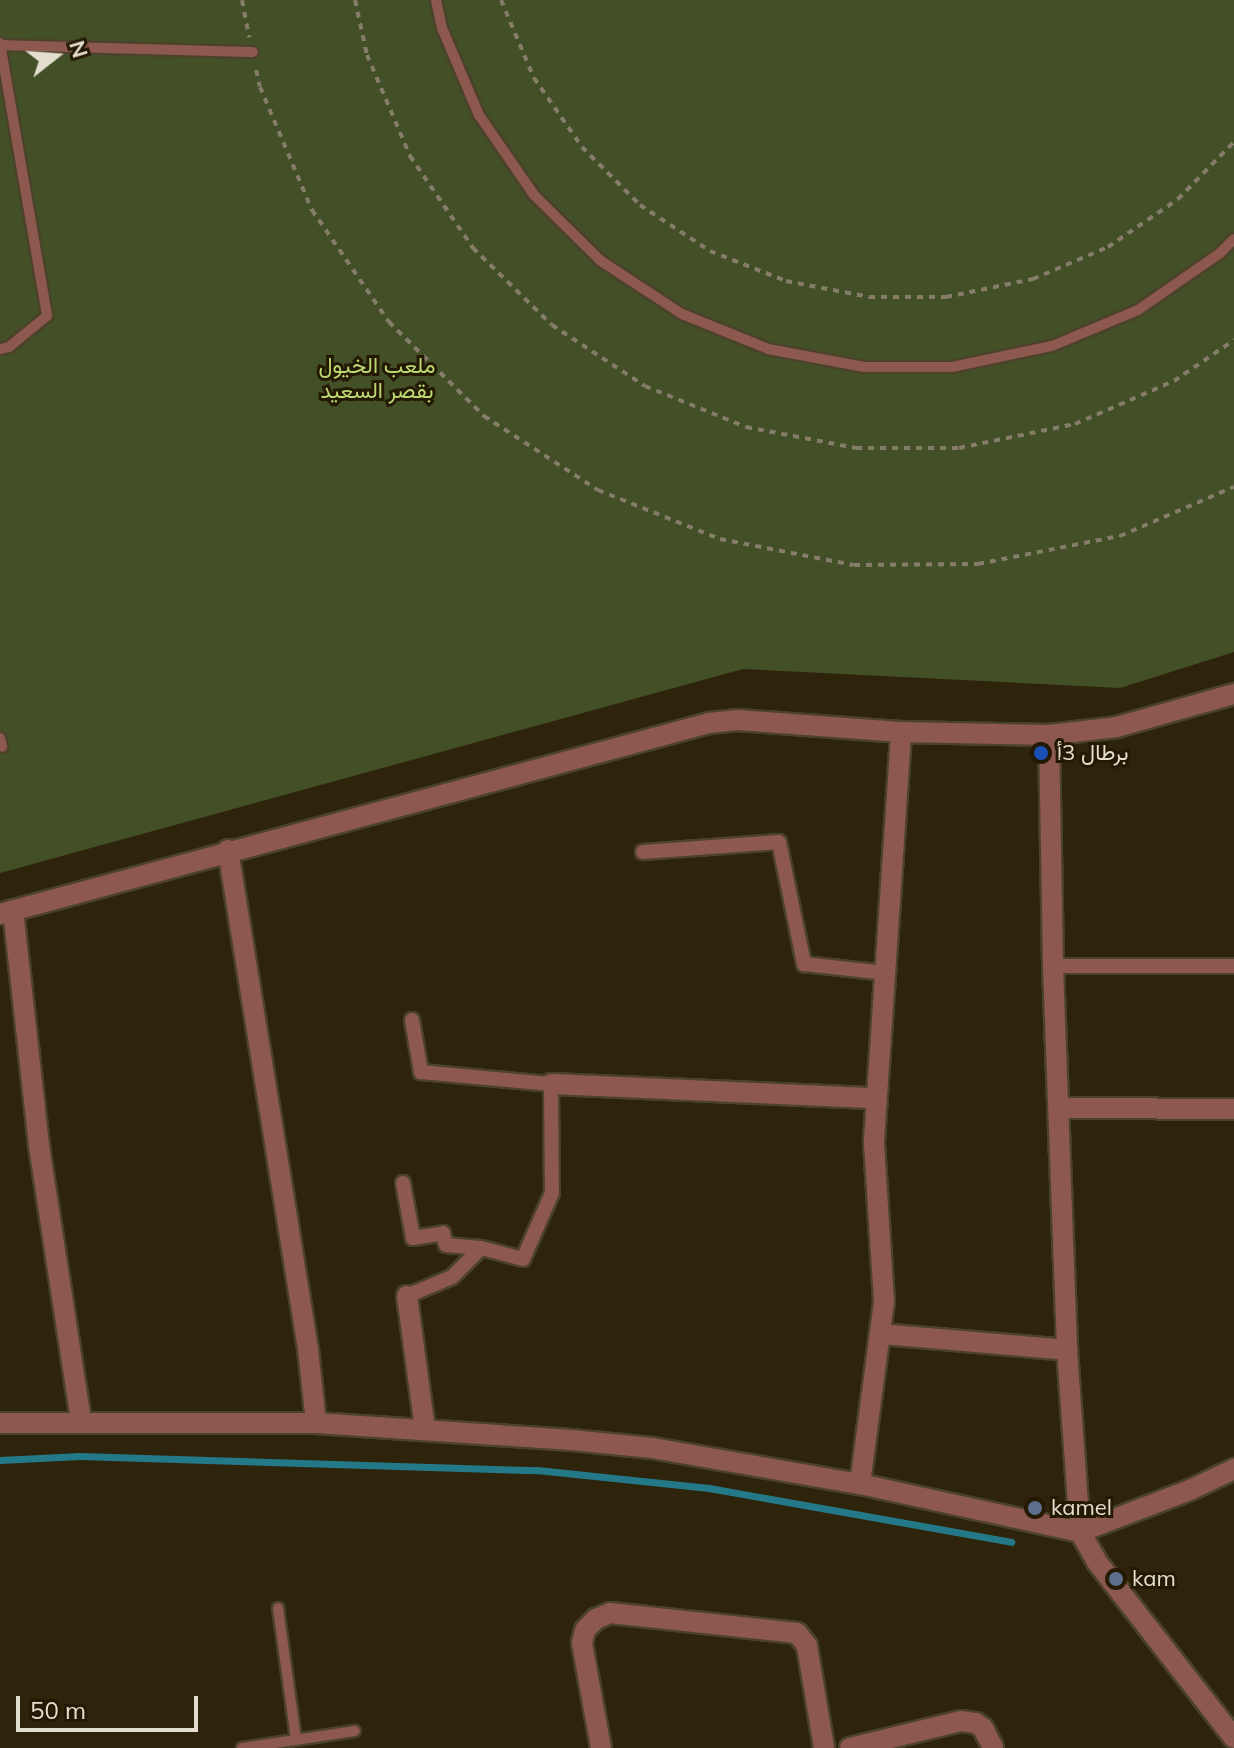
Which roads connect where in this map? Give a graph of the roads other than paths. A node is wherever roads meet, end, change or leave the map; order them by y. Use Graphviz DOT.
graph roads {
  1 [pos="436,0"];
  2 [pos="0,44"];
  3 [pos="253,52"];
  4 [pos="1234,239"];
  5 [pos="0,349"];
  6 [pos="1234,694"];
  7 [pos="901,732"];
  8 [pos="1049,735"];
  9 [pos="228,850"];
  10 [pos="643,852"];
  11 [pos="6,912"];
  12 [pos="1053,966"];
  13 [pos="1234,966"];
  14 [pos="886,973"];
  15 [pos="412,1020"];
  16 [pos="551,1084"];
  17 [pos="877,1098"];
  18 [pos="1060,1108"];
  19 [pos="1234,1109"];
  20 [pos="403,1183"];
  21 [pos="481,1248"];
  22 [pos="407,1296"];
  23 [pos="881,1334"];
  24 [pos="1067,1350"];
  25 [pos="81,1420"];
  26 [pos="0,1423"];
  27 [pos="316,1423"];
  28 [pos="425,1430"];
  29 [pos="1234,1469"];
  30 [pos="860,1484"];
  31 [pos="1080,1532"];
  32 [pos="278,1608"];
  33 [pos="355,1731"];
  34 [pos="1234,1738"];
  35 [pos="296,1740"];
  36 [pos="242,1748"];
  37 [pos="601,1748"];
  38 [pos="824,1748"];
  39 [pos="850,1748"];
  40 [pos="993,1748"];
  1 -- 4 [label="lane"];
  2 -- 3 [label="lane"];
  2 -- 5 [label="lane"];
  6 -- 8 [label="street"];
  7 -- 8 [label="street"];
  7 -- 9 [label="street"];
  7 -- 14 [label="street"];
  8 -- 12 [label="street"];
  9 -- 11 [label="street"];
  9 -- 27 [label="street"];
  10 -- 14 [label="street"];
  11 -- 25 [label="street"];
  12 -- 13 [label="street"];
  12 -- 18 [label="street"];
  14 -- 17 [label="street"];
  15 -- 16 [label="street"];
  16 -- 17 [label="street"];
  16 -- 21 [label="street"];
  17 -- 23 [label="street"];
  18 -- 19 [label="street"];
  18 -- 24 [label="street"];
  20 -- 21 [label="street"];
  21 -- 22 [label="street"];
  22 -- 28 [label="street"];
  23 -- 24 [label="street"];
  23 -- 30 [label="street"];
  24 -- 31 [label="street"];
  25 -- 26 [label="street"];
  25 -- 27 [label="street"];
  27 -- 28 [label="street"];
  28 -- 30 [label="street"];
  29 -- 31 [label="street"];
  30 -- 31 [label="street"];
  31 -- 34 [label="street"];
  32 -- 35 [label="lane"];
  33 -- 35 [label="lane"];
  35 -- 36 [label="lane"];
  37 -- 38 [label="street"];
  39 -- 40 [label="street"];
}
